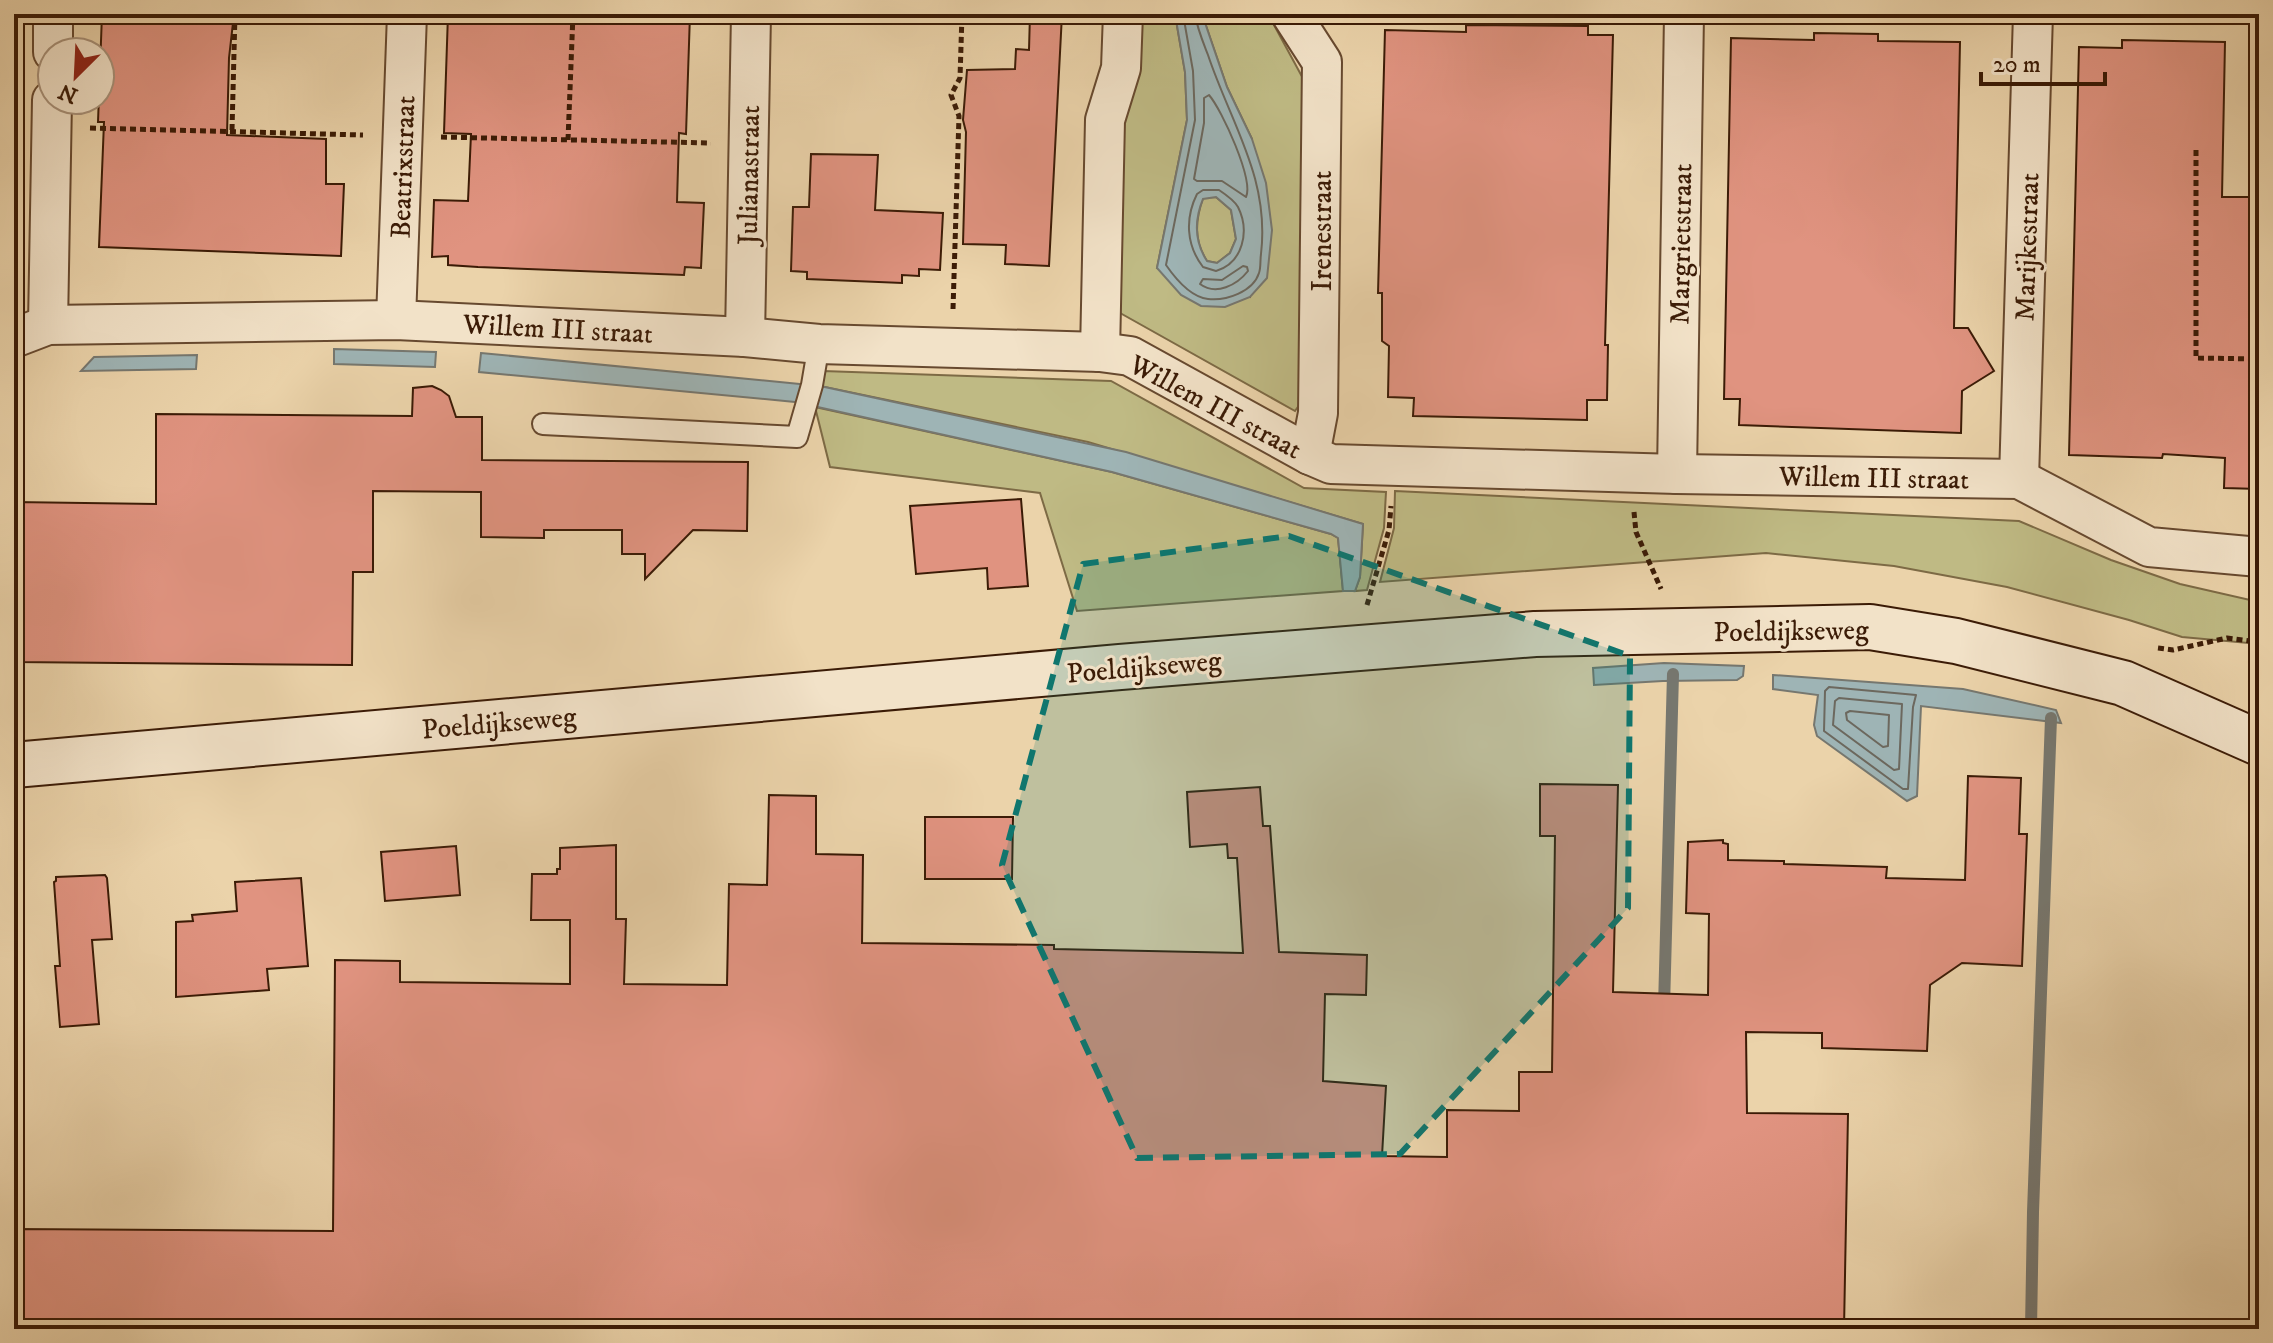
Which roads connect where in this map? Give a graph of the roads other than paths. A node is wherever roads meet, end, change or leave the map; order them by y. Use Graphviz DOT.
graph roads {
  1 [pos="53,14"];
  2 [pos="407,14"];
  3 [pos="751,14"];
  4 [pos="1123,14"];
  5 [pos="1291,14"];
  6 [pos="1684,14"];
  7 [pos="2033,14"];
  8 [pos="53,36"];
  9 [pos="51,116"];
  10 [pos="396,320"];
  11 [pos="31,331"];
  12 [pos="745,337"];
  13 [pos="819,344"];
  14 [pos="1100,352"];
  15 [pos="543,424"];
  16 [pos="1310,455"];
  17 [pos="1677,474"];
  18 [pos="2019,479"];
  19 [pos="2259,557"];
  20 [pos="2259,743"];
  21 [pos="14,765"];
  1 -- 8 [label="street"];
  2 -- 10 [label="street, Beatrixstraat"];
  3 -- 12 [label="street, Julianastraat"];
  4 -- 14 [label="street"];
  5 -- 16 [label="street, Irenestraat"];
  6 -- 17 [label="street, Margrietstraat"];
  7 -- 18 [label="street, Marijkestraat"];
  9 -- 11 [label="street"];
  10 -- 11 [label="street, Willem III straat"];
  10 -- 12 [label="street, Willem III straat"];
  12 -- 13 [label="street, Willem III straat"];
  13 -- 14 [label="street, Willem III straat"];
  13 -- 15 [label="lane"];
  14 -- 16 [label="street, Willem III straat"];
  16 -- 17 [label="street, Willem III straat"];
  17 -- 18 [label="street, Willem III straat"];
  18 -- 19 [label="street, Willem III straat"];
  20 -- 21 [label="street, Poeldijkseweg"];
}
